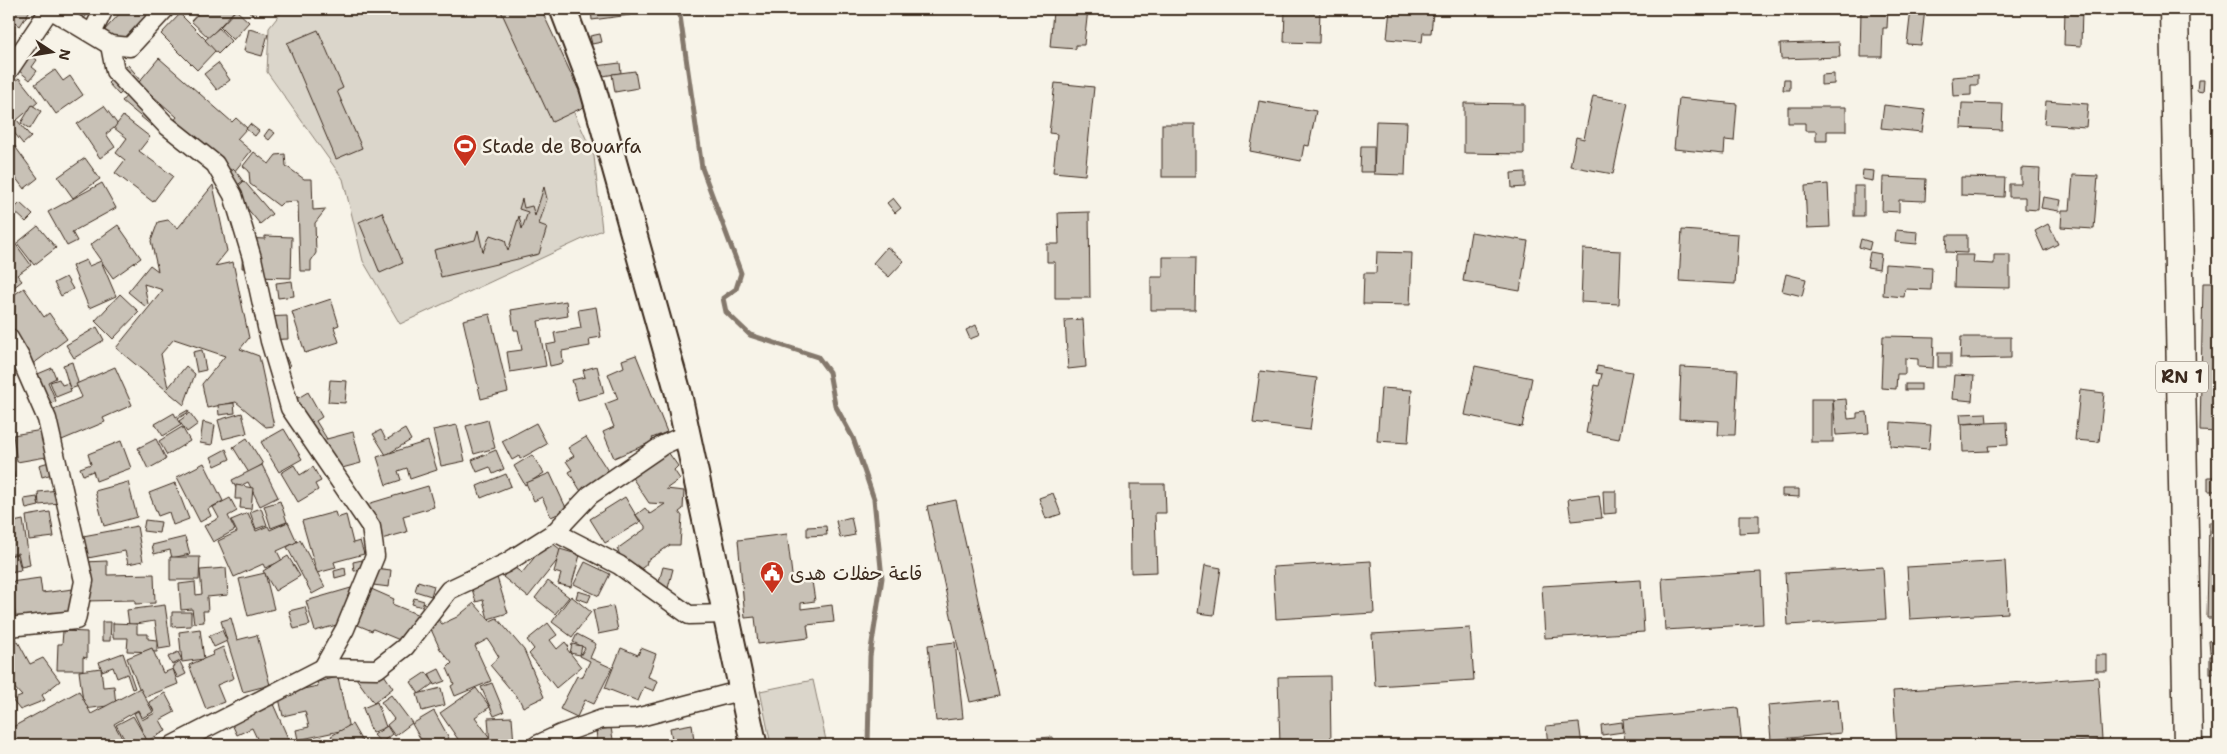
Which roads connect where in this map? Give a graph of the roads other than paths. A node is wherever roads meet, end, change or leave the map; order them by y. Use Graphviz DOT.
graph roads {
  1 [pos="104,9"];
  2 [pos="164,9"];
  3 [pos="563,9"];
  4 [pos="2165,9"];
  5 [pos="2174,9"];
  6 [pos="92,33"];
  7 [pos="110,45"];
  8 [pos="9,70"];
  9 [pos="9,338"];
  10 [pos="687,434"];
  11 [pos="555,532"];
  12 [pos="726,614"];
  13 [pos="9,626"];
  14 [pos="323,668"];
  15 [pos="743,690"];
  16 [pos="174,745"];
  17 [pos="537,745"];
  18 [pos="754,745"];
  19 [pos="2178,745"];
  20 [pos="2188,745"];
  1 -- 6 [label="street"];
  2 -- 7 [label="street"];
  3 -- 10 [label="street"];
  4 -- 19 [label="main road, RN 1"];
  5 -- 20 [label="main road, RN 1"];
  6 -- 7 [label="street"];
  6 -- 8 [label="street"];
  7 -- 14 [label="street"];
  9 -- 13 [label="street"];
  10 -- 11 [label="street"];
  10 -- 12 [label="street"];
  11 -- 12 [label="street"];
  11 -- 14 [label="street"];
  12 -- 15 [label="street"];
  14 -- 16 [label="street"];
  15 -- 17 [label="street"];
  15 -- 18 [label="street"];
}
